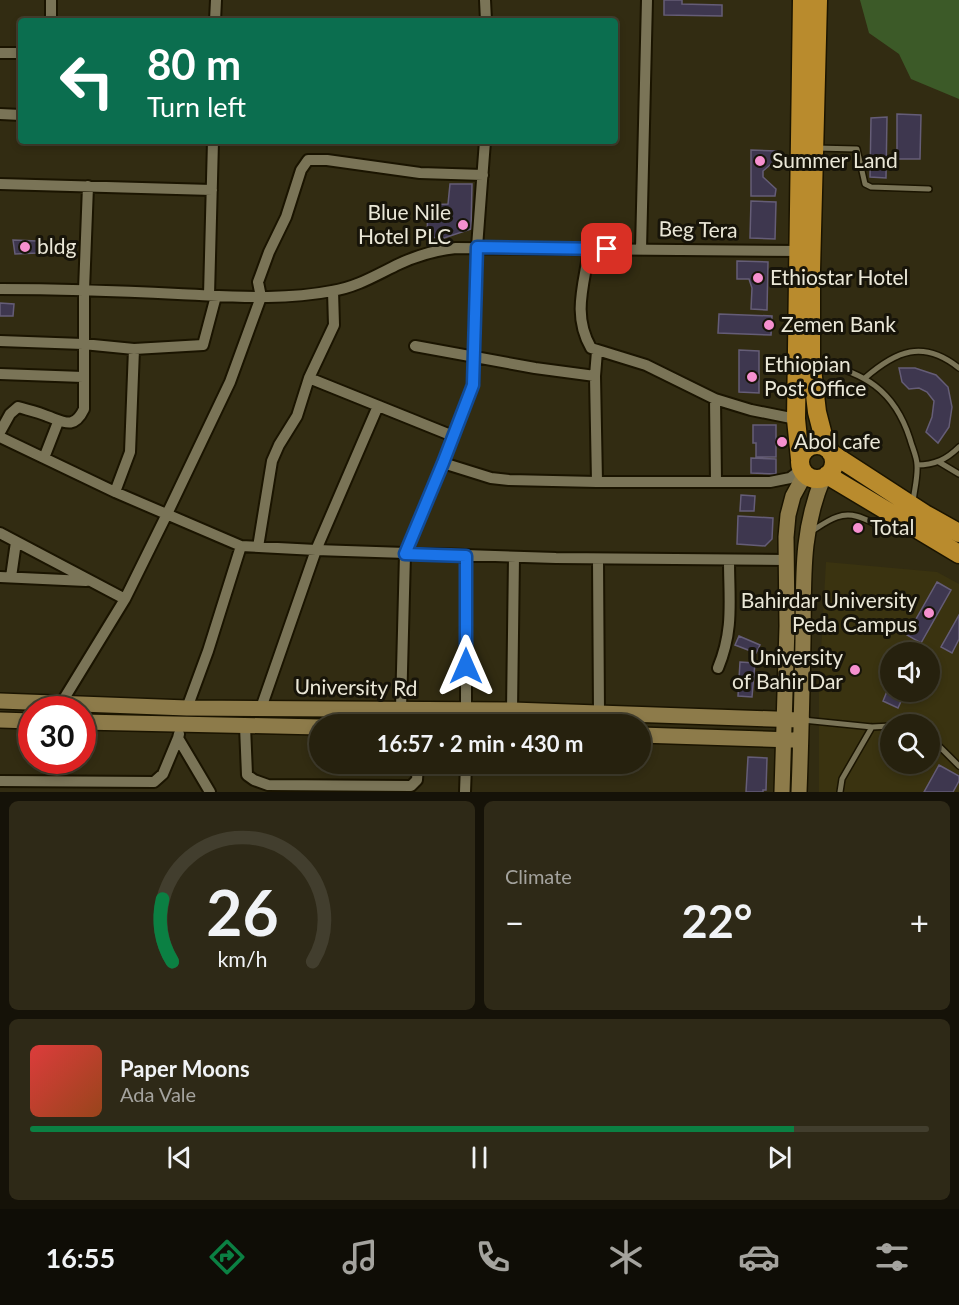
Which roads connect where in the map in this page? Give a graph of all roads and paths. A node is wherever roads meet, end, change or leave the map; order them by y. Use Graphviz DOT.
graph roads {
  1 [pos="51,0"];
  2 [pos="216,0"];
  3 [pos="485,0"];
  4 [pos="647,0"];
  5 [pos="802,0"];
  6 [pos="818,0"];
  7 [pos="51,18"];
  8 [pos="215,18"];
  9 [pos="486,18"];
  10 [pos="0,53"];
  11 [pos="18,53"];
  12 [pos="0,114"];
  13 [pos="18,115"];
  14 [pos="213,144"];
  15 [pos="485,144"];
  16 [pos="815,148"];
  17 [pos="483,175"];
  18 [pos="88,186"];
  19 [pos="0,187"];
  20 [pos="929,189"];
  21 [pos="212,190"];
  22 [pos="477,247"];
  23 [pos="641,249"];
  24 [pos="590,250"];
  25 [pos="805,251"];
  26 [pos="0,289"];
  27 [pos="84,290"];
  28 [pos="333,291"];
  29 [pos="212,295"];
  30 [pos="261,297"];
  31 [pos="0,342"];
  32 [pos="83,344"];
  33 [pos="415,346"];
  34 [pos="134,349"];
  35 [pos="597,351"];
  36 [pos="474,357"];
  37 [pos="811,360"];
  38 [pos="959,368"];
  39 [pos="0,374"];
  40 [pos="595,376"];
  41 [pos="83,377"];
  42 [pos="309,378"];
  43 [pos="865,378"];
  44 [pos="715,399"];
  45 [pos="378,406"];
  46 [pos="796,419"];
  47 [pos="58,422"];
  48 [pos="0,432"];
  49 [pos="453,436"];
  50 [pos="0,437"];
  51 [pos="959,447"];
  52 [pos="829,450"];
  53 [pos="44,458"];
  54 [pos="939,462"];
  55 [pos="443,463"];
  56 [pos="917,465"];
  57 [pos="802,467"];
  58 [pos="959,474"];
  59 [pos="825,477"];
  60 [pos="716,482"];
  61 [pos="597,483"];
  62 [pos="115,492"];
  63 [pos="912,506"];
  64 [pos="167,514"];
  65 [pos="913,527"];
  66 [pos="0,533"];
  67 [pos="959,533"];
  68 [pos="806,535"];
  69 [pos="16,542"];
  70 [pos="241,546"];
  71 [pos="258,547"];
  72 [pos="316,550"];
  73 [pos="405,554"];
  74 [pos="959,554"];
  75 [pos="466,556"];
  76 [pos="514,557"];
  77 [pos="804,558"];
  78 [pos="598,559"];
  79 [pos="729,560"];
  80 [pos="786,560"];
  81 [pos="6,577"];
  82 [pos="89,581"];
  83 [pos="125,599"];
  84 [pos="718,668"];
  85 [pos="66,696"];
  86 [pos="0,701"];
  87 [pos="18,701"];
  88 [pos="96,704"];
  89 [pos="187,708"];
  90 [pos="261,708"];
  91 [pos="401,709"];
  92 [pos="512,710"];
  93 [pos="599,713"];
  94 [pos="437,714"];
  95 [pos="466,714"];
  96 [pos="489,714"];
  97 [pos="0,720"];
  98 [pos="784,720"];
  99 [pos="802,720"];
  100 [pos="18,721"];
  101 [pos="96,723"];
  102 [pos="245,726"];
  103 [pos="309,727"];
  104 [pos="872,727"];
  105 [pos="880,727"];
  106 [pos="180,731"];
  107 [pos="651,735"];
  108 [pos="784,740"];
  109 [pos="801,740"];
  110 [pos="940,747"];
  111 [pos="959,766"];
  112 [pos="417,774"];
  113 [pos="466,774"];
  114 [pos="0,781"];
  115 [pos="210,792"];
  116 [pos="465,792"];
  117 [pos="782,792"];
  118 [pos="799,792"];
  119 [pos="840,792"];
  1 -- 7 [label="street"];
  2 -- 8 [label="street"];
  3 -- 9 [label="street"];
  4 -- 23 [label="street"];
  5 -- 25 [label="highway"];
  6 -- 16 [label="highway"];
  10 -- 11 [label="street"];
  12 -- 13 [label="street"];
  14 -- 21 [label="street"];
  15 -- 17 [label="street"];
  16 -- 20 [label="lane"];
  16 -- 25 [label="highway"];
  17 -- 22 [label="street"];
  17 -- 30 [label="street"];
  18 -- 19 [label="street"];
  18 -- 21 [label="street"];
  18 -- 27 [label="street"];
  21 -- 29 [label="street"];
  22 -- 24 [label="street, Beg Tera"];
  22 -- 28 [label="street, Beg Tera"];
  22 -- 36 [label="street"];
  23 -- 24 [label="street, Beg Tera"];
  23 -- 25 [label="street, Beg Tera"];
  24 -- 35 [label="street"];
  25 -- 37 [label="highway"];
  25 -- 46 [label="highway"];
  26 -- 27 [label="street, Beg Tera"];
  27 -- 29 [label="street, Beg Tera"];
  27 -- 32 [label="street"];
  28 -- 30 [label="street, Beg Tera"];
  28 -- 42 [label="street"];
  29 -- 30 [label="street, Beg Tera"];
  29 -- 34 [label="street"];
  30 -- 64 [label="street"];
  31 -- 32 [label="street"];
  32 -- 34 [label="street"];
  32 -- 41 [label="street"];
  33 -- 36 [label="street"];
  34 -- 62 [label="street"];
  35 -- 40 [label="street"];
  35 -- 44 [label="street"];
  36 -- 40 [label="street"];
  36 -- 49 [label="street"];
  37 -- 43 [label="lane"];
  37 -- 52 [label="highway"];
  38 -- 43 [label="lane"];
  39 -- 41 [label="street"];
  40 -- 61 [label="street"];
  41 -- 47 [label="street"];
  42 -- 45 [label="street"];
  42 -- 71 [label="street"];
  43 -- 56 [label="lane"];
  44 -- 46 [label="street"];
  44 -- 60 [label="street"];
  45 -- 49 [label="street"];
  45 -- 72 [label="street"];
  46 -- 57 [label="highway"];
  47 -- 48 [label="street"];
  47 -- 53 [label="street"];
  49 -- 55 [label="street"];
  50 -- 53 [label="street"];
  51 -- 54 [label="lane"];
  52 -- 57 [label="highway"];
  52 -- 59 [label="highway"];
  52 -- 63 [label="highway"];
  53 -- 62 [label="street"];
  54 -- 56 [label="lane"];
  54 -- 58 [label="lane"];
  55 -- 61 [label="street"];
  55 -- 73 [label="street"];
  56 -- 63 [label="lane"];
  57 -- 59 [label="highway"];
  57 -- 60 [label="street"];
  57 -- 80 [label="street"];
  59 -- 65 [label="highway"];
  59 -- 68 [label="street"];
  60 -- 61 [label="street"];
  62 -- 64 [label="street"];
  63 -- 67 [label="highway"];
  64 -- 70 [label="street"];
  64 -- 83 [label="street"];
  65 -- 68 [label="lane"];
  65 -- 74 [label="highway"];
  66 -- 69 [label="street"];
  68 -- 77 [label="street"];
  69 -- 81 [label="street"];
  69 -- 82 [label="street"];
  70 -- 71 [label="street"];
  70 -- 89 [label="street"];
  71 -- 72 [label="street"];
  72 -- 73 [label="street"];
  72 -- 90 [label="street"];
  73 -- 75 [label="street"];
  73 -- 91 [label="street"];
  75 -- 76 [label="street"];
  75 -- 95 [label="street"];
  76 -- 78 [label="street"];
  76 -- 92 [label="street"];
  77 -- 80 [label="street"];
  77 -- 99 [label="street"];
  78 -- 79 [label="street"];
  78 -- 93 [label="street"];
  79 -- 80 [label="street"];
  79 -- 84 [label="street"];
  80 -- 98 [label="street"];
  81 -- 82 [label="street"];
  82 -- 83 [label="street"];
  83 -- 85 [label="street"];
  86 -- 87 [label="street, University Rd"];
  88 -- 89 [label="street, University Rd"];
  89 -- 90 [label="street, University Rd"];
  89 -- 106 [label="street"];
  90 -- 91 [label="street, University Rd"];
  91 -- 94 [label="street, University Rd"];
  92 -- 93 [label="street, University Rd"];
  92 -- 96 [label="street, University Rd"];
  93 -- 98 [label="street, University Rd"];
  97 -- 100 [label="street"];
  98 -- 99 [label="street, University Rd"];
  98 -- 108 [label="street"];
  99 -- 104 [label="lane"];
  99 -- 109 [label="street"];
  101 -- 106 [label="street, University Rd"];
  102 -- 103 [label="street, University Rd"];
  102 -- 106 [label="street, University Rd"];
  102 -- 112 [label="street"];
  104 -- 105 [label="lane"];
  104 -- 119 [label="lane"];
  106 -- 114 [label="street"];
  106 -- 115 [label="street"];
  107 -- 108 [label="street"];
  108 -- 109 [label="street"];
  108 -- 117 [label="street"];
  109 -- 118 [label="street"];
  110 -- 111 [label="lane"];
  113 -- 116 [label="street"];
}
